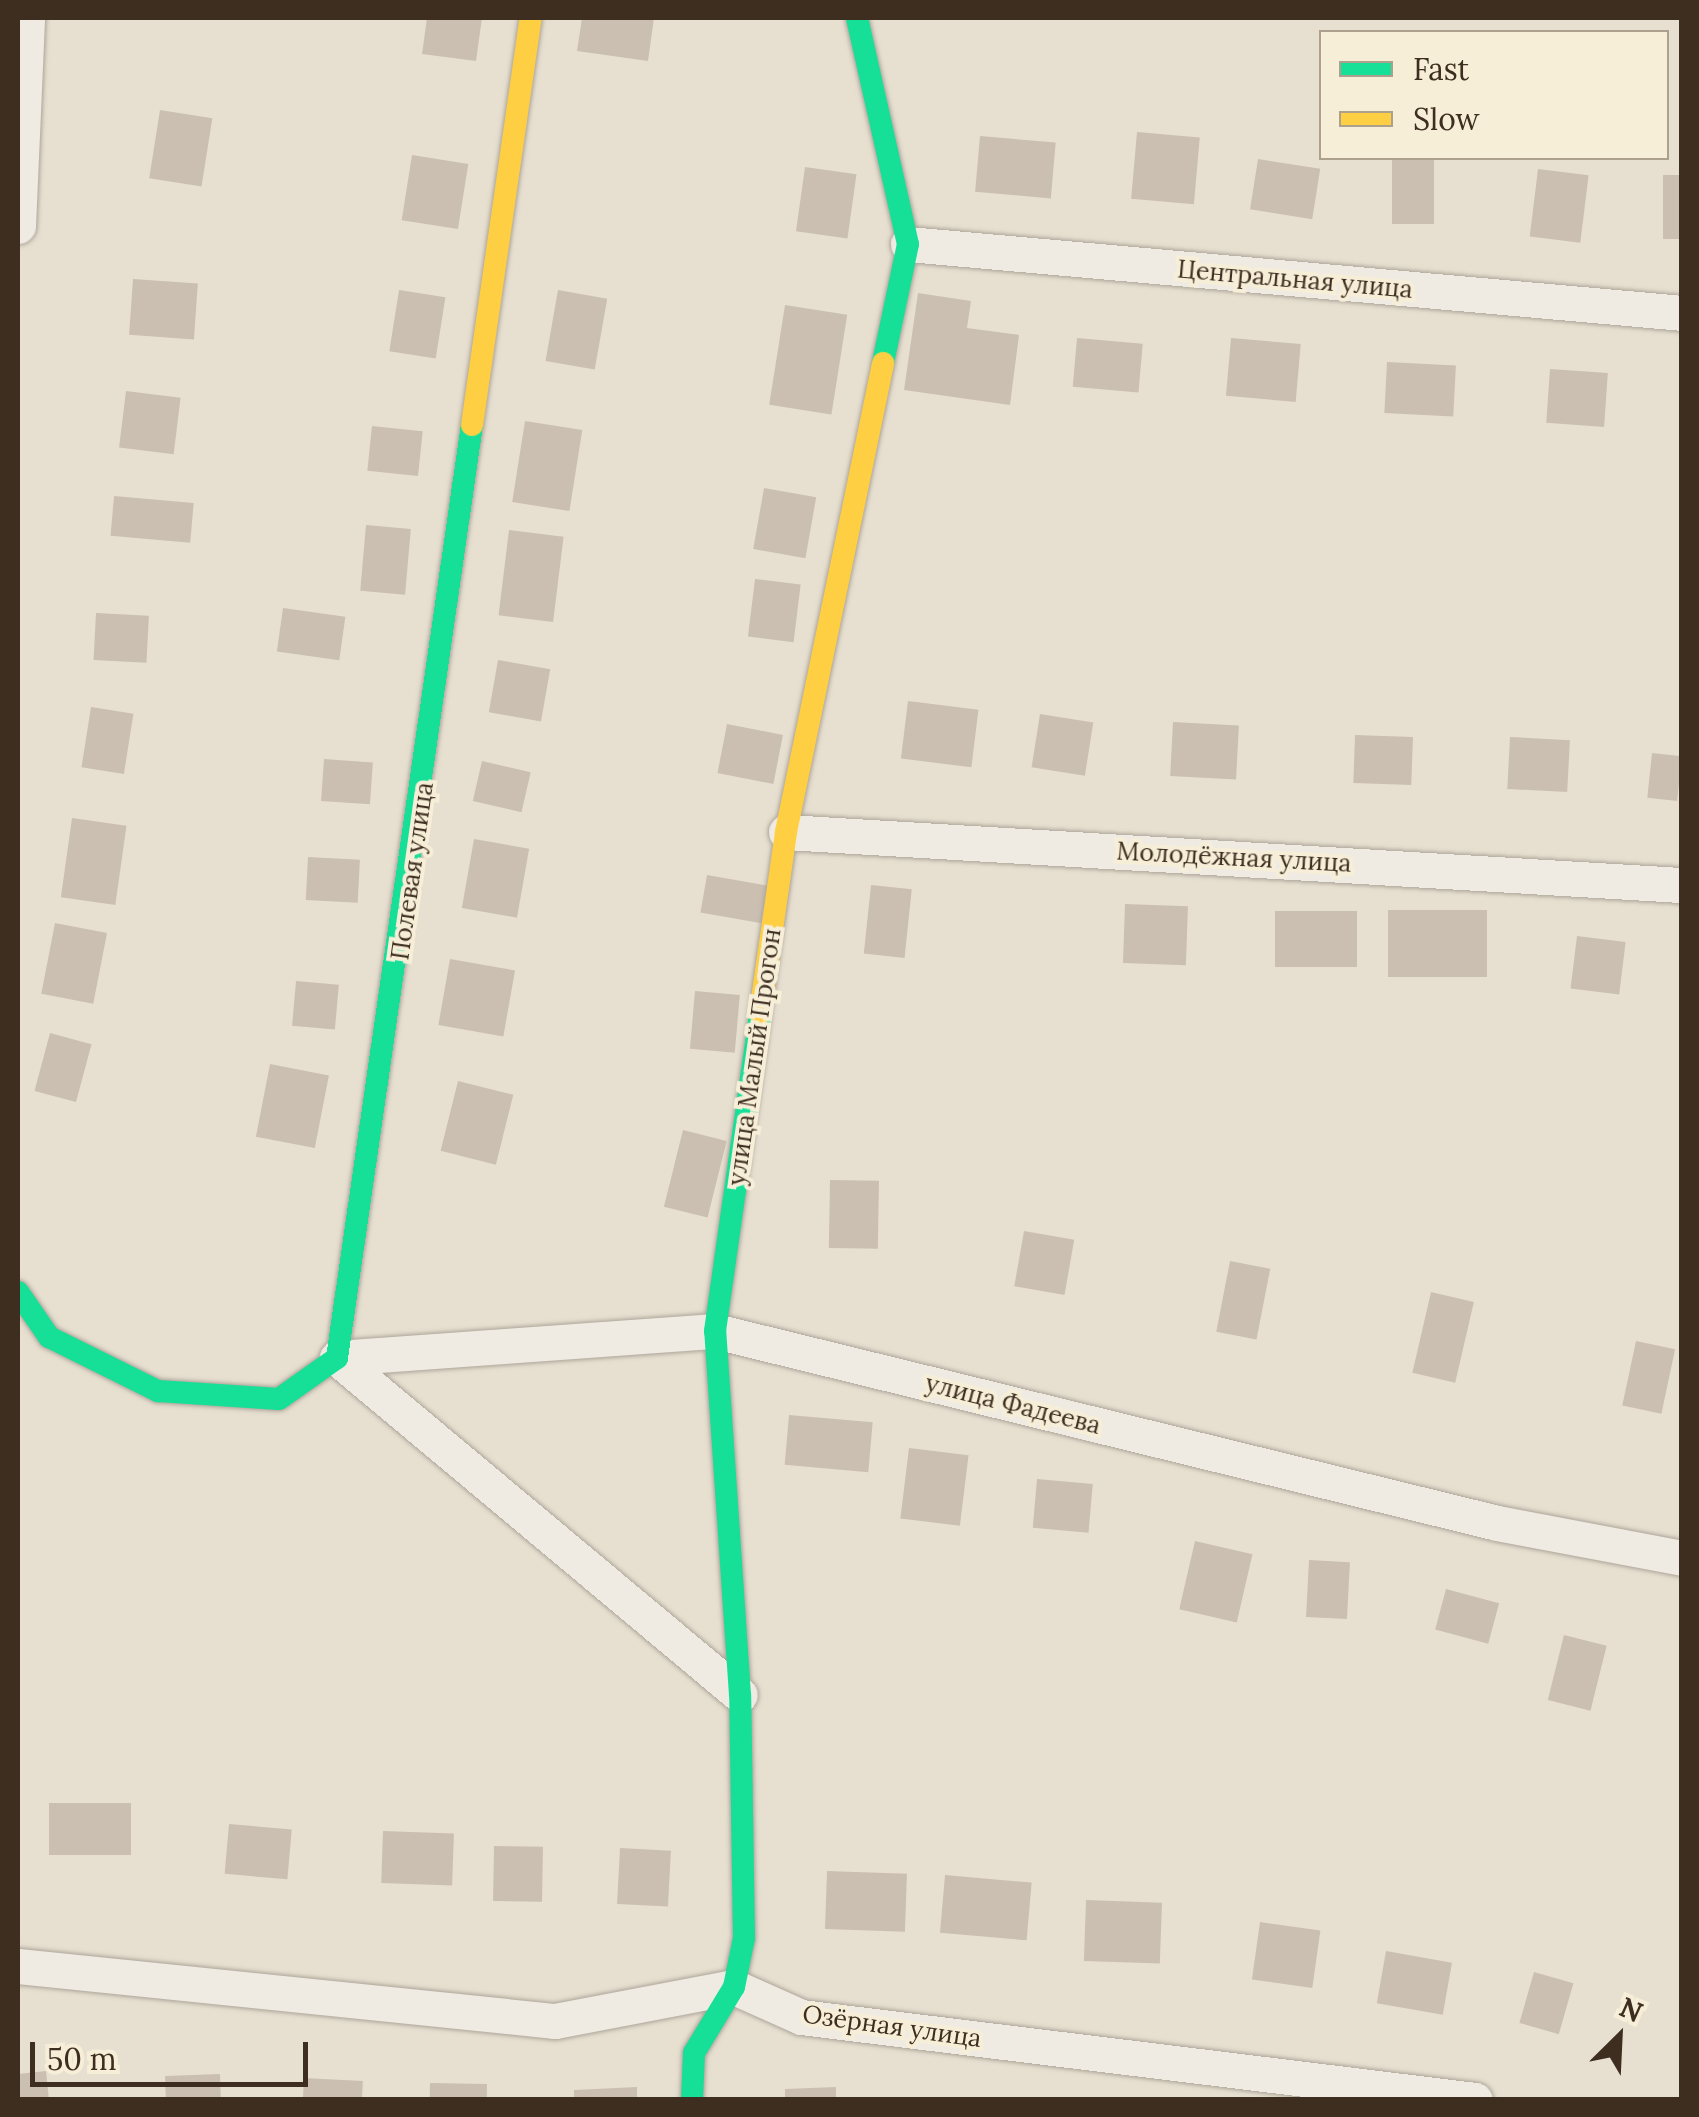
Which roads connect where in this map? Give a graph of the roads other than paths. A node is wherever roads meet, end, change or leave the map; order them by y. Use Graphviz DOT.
graph roads {
  1 [pos="27,18"];
  2 [pos="531,18"];
  3 [pos="857,18"];
  4 [pos="18,226"];
  5 [pos="908,244"];
  6 [pos="1682,312"];
  7 [pos="786,832"];
  8 [pos="1682,885"];
  9 [pos="18,1292"];
  10 [pos="715,1331"];
  11 [pos="337,1358"];
  12 [pos="1682,1558"];
  13 [pos="740,1696"];
  14 [pos="18,1966"];
  15 [pos="734,1987"];
  16 [pos="692,2100"];
  17 [pos="1475,2100"];
  1 -- 4 [label="street"];
  2 -- 11 [label="street, Полевая улица"];
  3 -- 5 [label="street, улица Малый Прогон"];
  5 -- 6 [label="street, Центральная улица"];
  5 -- 7 [label="street, улица Малый Прогон"];
  7 -- 8 [label="street, Молодёжная улица"];
  7 -- 10 [label="street, улица Малый Прогон"];
  9 -- 11 [label="street"];
  10 -- 11 [label="street, улица Фадеева"];
  10 -- 12 [label="street, улица Фадеева"];
  10 -- 13 [label="street, улица Малый Прогон"];
  11 -- 13 [label="street"];
  13 -- 15 [label="street, улица Малый Прогон"];
  14 -- 15 [label="street"];
  15 -- 16 [label="street, улица Малый Прогон"];
  15 -- 17 [label="street, Озёрная улица"];
}
